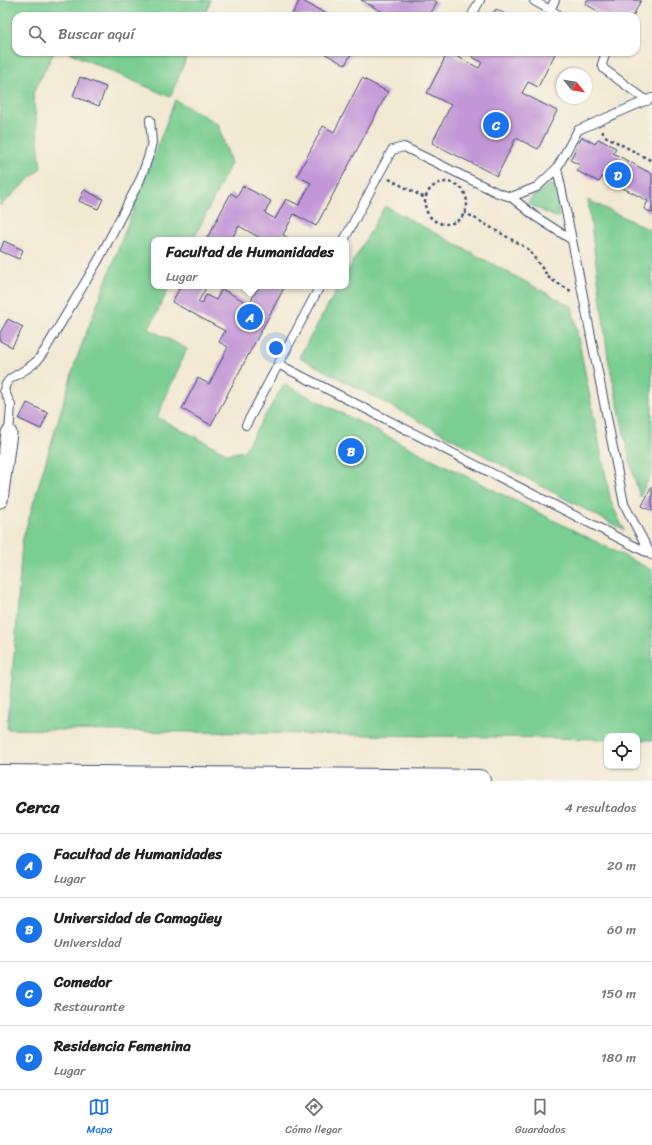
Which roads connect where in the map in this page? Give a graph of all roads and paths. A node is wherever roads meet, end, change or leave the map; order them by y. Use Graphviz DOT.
graph roads {
  1 [pos="480,0"];
  2 [pos="555,0"];
  3 [pos="534,2"];
  4 [pos="550,10"];
  5 [pos="474,12"];
  6 [pos="554,12"];
  7 [pos="605,56"];
  8 [pos="649,100"];
  9 [pos="150,120"];
  10 [pos="598,121"];
  11 [pos="652,161"];
  12 [pos="557,168"];
  13 [pos="380,174"];
  14 [pos="511,197"];
  15 [pos="425,198"];
  16 [pos="464,212"];
  17 [pos="346,237"];
  18 [pos="572,240"];
  19 [pos="318,289"];
  20 [pos="584,298"];
  21 [pos="278,364"];
  22 [pos="246,425"];
  23 [pos="9,433"];
  24 [pos="0,500"];
  25 [pos="652,555"];
  26 [pos="0,778"];
  27 [pos="479,781"];
  1 -- 5 [label="lane"];
  2 -- 4 [label="lane"];
  3 -- 4 [label="lane"];
  4 -- 6 [label="lane"];
  7 -- 8 [label="lane"];
  8 -- 10 [label="lane"];
  9 -- 23 [label="lane"];
  10 -- 11 [label="path"];
  10 -- 12 [label="lane"];
  12 -- 14 [label="lane"];
  12 -- 18 [label="lane"];
  13 -- 14 [label="lane"];
  13 -- 15 [label="path"];
  13 -- 17 [label="lane"];
  14 -- 18 [label="lane"];
  15 -- 16 [label="path"];
  15 -- 16 [label="path"];
  16 -- 20 [label="path"];
  18 -- 20 [label="lane"];
  19 -- 21 [label="lane"];
  20 -- 25 [label="lane"];
  21 -- 22 [label="lane"];
  21 -- 25 [label="lane"];
  23 -- 24 [label="street"];
  26 -- 27 [label="highway"];
}
